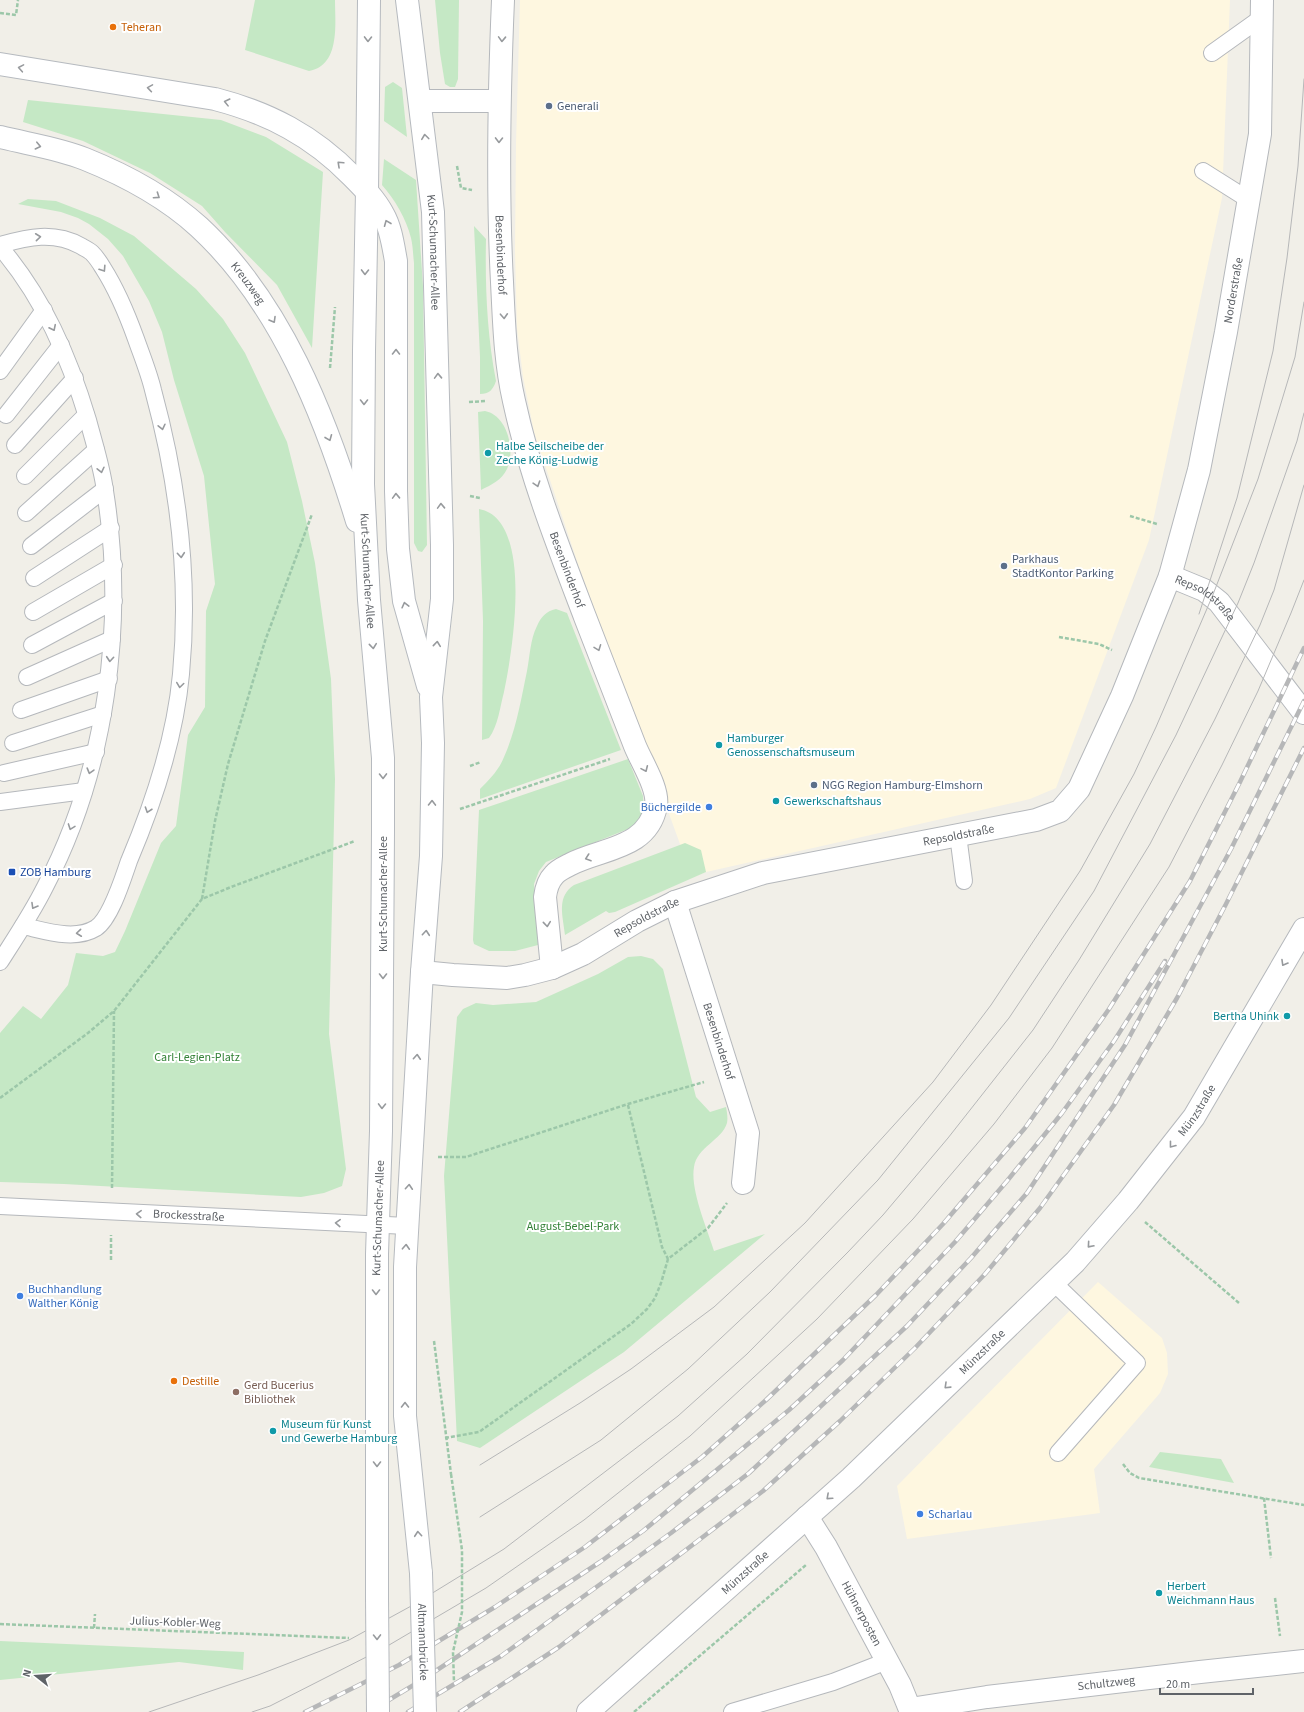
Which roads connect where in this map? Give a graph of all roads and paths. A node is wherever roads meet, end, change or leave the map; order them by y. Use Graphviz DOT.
graph roads {
  1 [pos="18,0"];
  2 [pos="369,0"];
  3 [pos="407,0"];
  4 [pos="503,0"];
  5 [pos="1262,9"];
  6 [pos="0,13"];
  7 [pos="1212,53"];
  8 [pos="0,64"];
  9 [pos="421,101"];
  10 [pos="499,101"];
  11 [pos="0,137"];
  12 [pos="1203,171"];
  13 [pos="367,191"];
  14 [pos="1249,200"];
  15 [pos="0,246"];
  16 [pos="44,310"];
  17 [pos="61,345"];
  18 [pos="0,371"];
  19 [pos="75,378"];
  20 [pos="6,415"];
  21 [pos="86,415"];
  22 [pos="15,445"];
  23 [pos="96,450"];
  24 [pos="25,476"];
  25 [pos="105,489"];
  26 [pos="470,496"];
  27 [pos="480,498"];
  28 [pos="26,512"];
  29 [pos="312,514"];
  30 [pos="111,528"];
  31 [pos="31,546"];
  32 [pos="366,551"];
  33 [pos="114,565"];
  34 [pos="1170,576"];
  35 [pos="34,578"];
  36 [pos="114,601"];
  37 [pos="33,612"];
  38 [pos="1059,637"];
  39 [pos="112,639"];
  40 [pos="32,645"];
  41 [pos="1136,659"];
  42 [pos="27,677"];
  43 [pos="109,679"];
  44 [pos="431,697"];
  45 [pos="21,710"];
  46 [pos="1304,713"];
  47 [pos="103,714"];
  48 [pos="13,743"];
  49 [pos="637,750"];
  50 [pos="96,752"];
  51 [pos="481,762"];
  52 [pos="470,766"];
  53 [pos="4,773"];
  54 [pos="84,790"];
  55 [pos="0,802"];
  56 [pos="455,810"];
  57 [pos="958,836"];
  58 [pos="361,839"];
  59 [pos="964,881"];
  60 [pos="202,900"];
  61 [pos="675,902"];
  62 [pos="23,926"];
  63 [pos="1304,929"];
  64 [pos="0,962"];
  65 [pos="552,968"];
  66 [pos="422,972"];
  67 [pos="114,1011"];
  68 [pos="729,1074"];
  69 [pos="0,1098"];
  70 [pos="628,1104"];
  71 [pos="436,1149"];
  72 [pos="743,1183"];
  73 [pos="1125,1205"];
  74 [pos="0,1206"];
  75 [pos="112,1212"];
  76 [pos="377,1225"];
  77 [pos="407,1226"];
  78 [pos="668,1259"];
  79 [pos="1054,1283"];
  80 [pos="1239,1303"];
  81 [pos="433,1334"];
  82 [pos="445,1438"];
  83 [pos="1058,1453"];
  84 [pos="1123,1464"];
  85 [pos="1264,1498"];
  86 [pos="1304,1505"];
  87 [pos="807,1517"];
  88 [pos="826,1547"];
  89 [pos="1271,1558"];
  90 [pos="421,1573"];
  91 [pos="1275,1598"];
  92 [pos="95,1614"];
  93 [pos="0,1624"];
  94 [pos="94,1628"];
  95 [pos="349,1638"];
  96 [pos="887,1661"];
  97 [pos="1294,1663"];
  98 [pos="454,1690"];
  99 [pos="910,1710"];
  100 [pos="378,1712"];
  101 [pos="424,1712"];
  102 [pos="588,1712"];
  103 [pos="634,1712"];
  104 [pos="732,1712"];
  1 -- 6 [label="path"];
  2 -- 13 [label="main road, Kurt-Schumacher-Allee, one-way"];
  3 -- 9 [label="main road, Kurt-Schumacher-Allee"];
  4 -- 10 [label="main road, Besenbinderhof, one-way"];
  5 -- 7 [label="lane"];
  5 -- 14 [label="main road, Norderstraße"];
  13 -- 8 [label="main road, one-way"];
  9 -- 10 [label="main road"];
  44 -- 9 [label="main road, Kurt-Schumacher-Allee, one-way"];
  10 -- 49 [label="main road, Besenbinderhof, one-way"];
  11 -- 32 [label="main road, Kreuzweg, one-way"];
  12 -- 14 [label="lane"];
  13 -- 32 [label="main road, Kurt-Schumacher-Allee, one-way"];
  44 -- 13 [label="main road, Kurt-Schumacher-Allee, one-way"];
  14 -- 34 [label="main road, Norderstraße"];
  15 -- 16 [label="lane"];
  15 -- 62 [label="lane, one-way"];
  16 -- 17 [label="lane, one-way"];
  16 -- 18 [label="lane"];
  17 -- 19 [label="lane"];
  17 -- 20 [label="lane"];
  19 -- 21 [label="lane"];
  19 -- 22 [label="lane"];
  21 -- 23 [label="lane"];
  21 -- 24 [label="lane"];
  23 -- 25 [label="lane, one-way"];
  23 -- 28 [label="lane"];
  25 -- 30 [label="lane"];
  25 -- 31 [label="lane"];
  26 -- 27 [label="path"];
  29 -- 60 [label="path"];
  30 -- 33 [label="lane"];
  30 -- 35 [label="lane"];
  32 -- 76 [label="main road, Kurt-Schumacher-Allee, one-way"];
  33 -- 36 [label="lane"];
  33 -- 37 [label="lane"];
  34 -- 41 [label="main road, Repsoldstraße"];
  34 -- 46 [label="main road, Repsoldstraße"];
  36 -- 39 [label="lane"];
  36 -- 40 [label="lane"];
  38 -- 41 [label="path"];
  39 -- 42 [label="lane"];
  39 -- 43 [label="lane, one-way"];
  41 -- 57 [label="main road, Repsoldstraße"];
  43 -- 45 [label="lane"];
  43 -- 47 [label="lane"];
  66 -- 44 [label="main road, Kurt-Schumacher-Allee, one-way"];
  47 -- 48 [label="lane"];
  47 -- 50 [label="lane"];
  49 -- 56 [label="path"];
  49 -- 65 [label="main road, Besenbinderhof, one-way"];
  50 -- 53 [label="lane"];
  50 -- 54 [label="lane, one-way"];
  51 -- 52 [label="path"];
  54 -- 55 [label="lane"];
  54 -- 62 [label="lane, one-way"];
  57 -- 59 [label="lane"];
  57 -- 61 [label="main road, Repsoldstraße"];
  58 -- 60 [label="path"];
  60 -- 67 [label="path"];
  61 -- 65 [label="main road, Repsoldstraße"];
  61 -- 68 [label="main road, Besenbinderhof"];
  62 -- 64 [label="lane"];
  63 -- 73 [label="main road, Münzstraße, one-way"];
  65 -- 66 [label="main road, Repsoldstraße"];
  77 -- 66 [label="main road, Kurt-Schumacher-Allee, one-way"];
  67 -- 69 [label="path"];
  67 -- 75 [label="path"];
  68 -- 70 [label="path"];
  68 -- 72 [label="main road, Besenbinderhof"];
  70 -- 71 [label="path"];
  70 -- 78 [label="path"];
  72 -- 78 [label="path"];
  73 -- 79 [label="main road, Münzstraße, one-way"];
  73 -- 80 [label="path"];
  74 -- 75 [label="lane, Brockesstraße"];
  76 -- 75 [label="lane, Brockesstraße, one-way"];
  76 -- 77 [label="lane, Brockesstraße"];
  76 -- 100 [label="main road, Kurt-Schumacher-Allee, one-way, bridge"];
  90 -- 77 [label="main road, Kurt-Schumacher-Allee, one-way"];
  78 -- 82 [label="path"];
  79 -- 83 [label="lane"];
  79 -- 87 [label="main road, Münzstraße, one-way"];
  81 -- 82 [label="path"];
  82 -- 98 [label="path, bridge"];
  84 -- 85 [label="path"];
  85 -- 86 [label="path"];
  85 -- 89 [label="path"];
  87 -- 88 [label="main road, Hühnerposten"];
  87 -- 102 [label="main road, Münzstraße"];
  88 -- 96 [label="main road, Hühnerposten"];
  88 -- 103 [label="path"];
  90 -- 101 [label="main road, Altmannbrücke, bridge"];
  91 -- 97 [label="path"];
  92 -- 94 [label="path"];
  93 -- 94 [label="path, Julius-Kobler-Weg"];
  94 -- 95 [label="path, Julius-Kobler-Weg"];
  96 -- 99 [label="main road, Hühnerposten"];
  96 -- 104 [label="lane"];
  97 -- 99 [label="main road, Schultzweg"];
}
